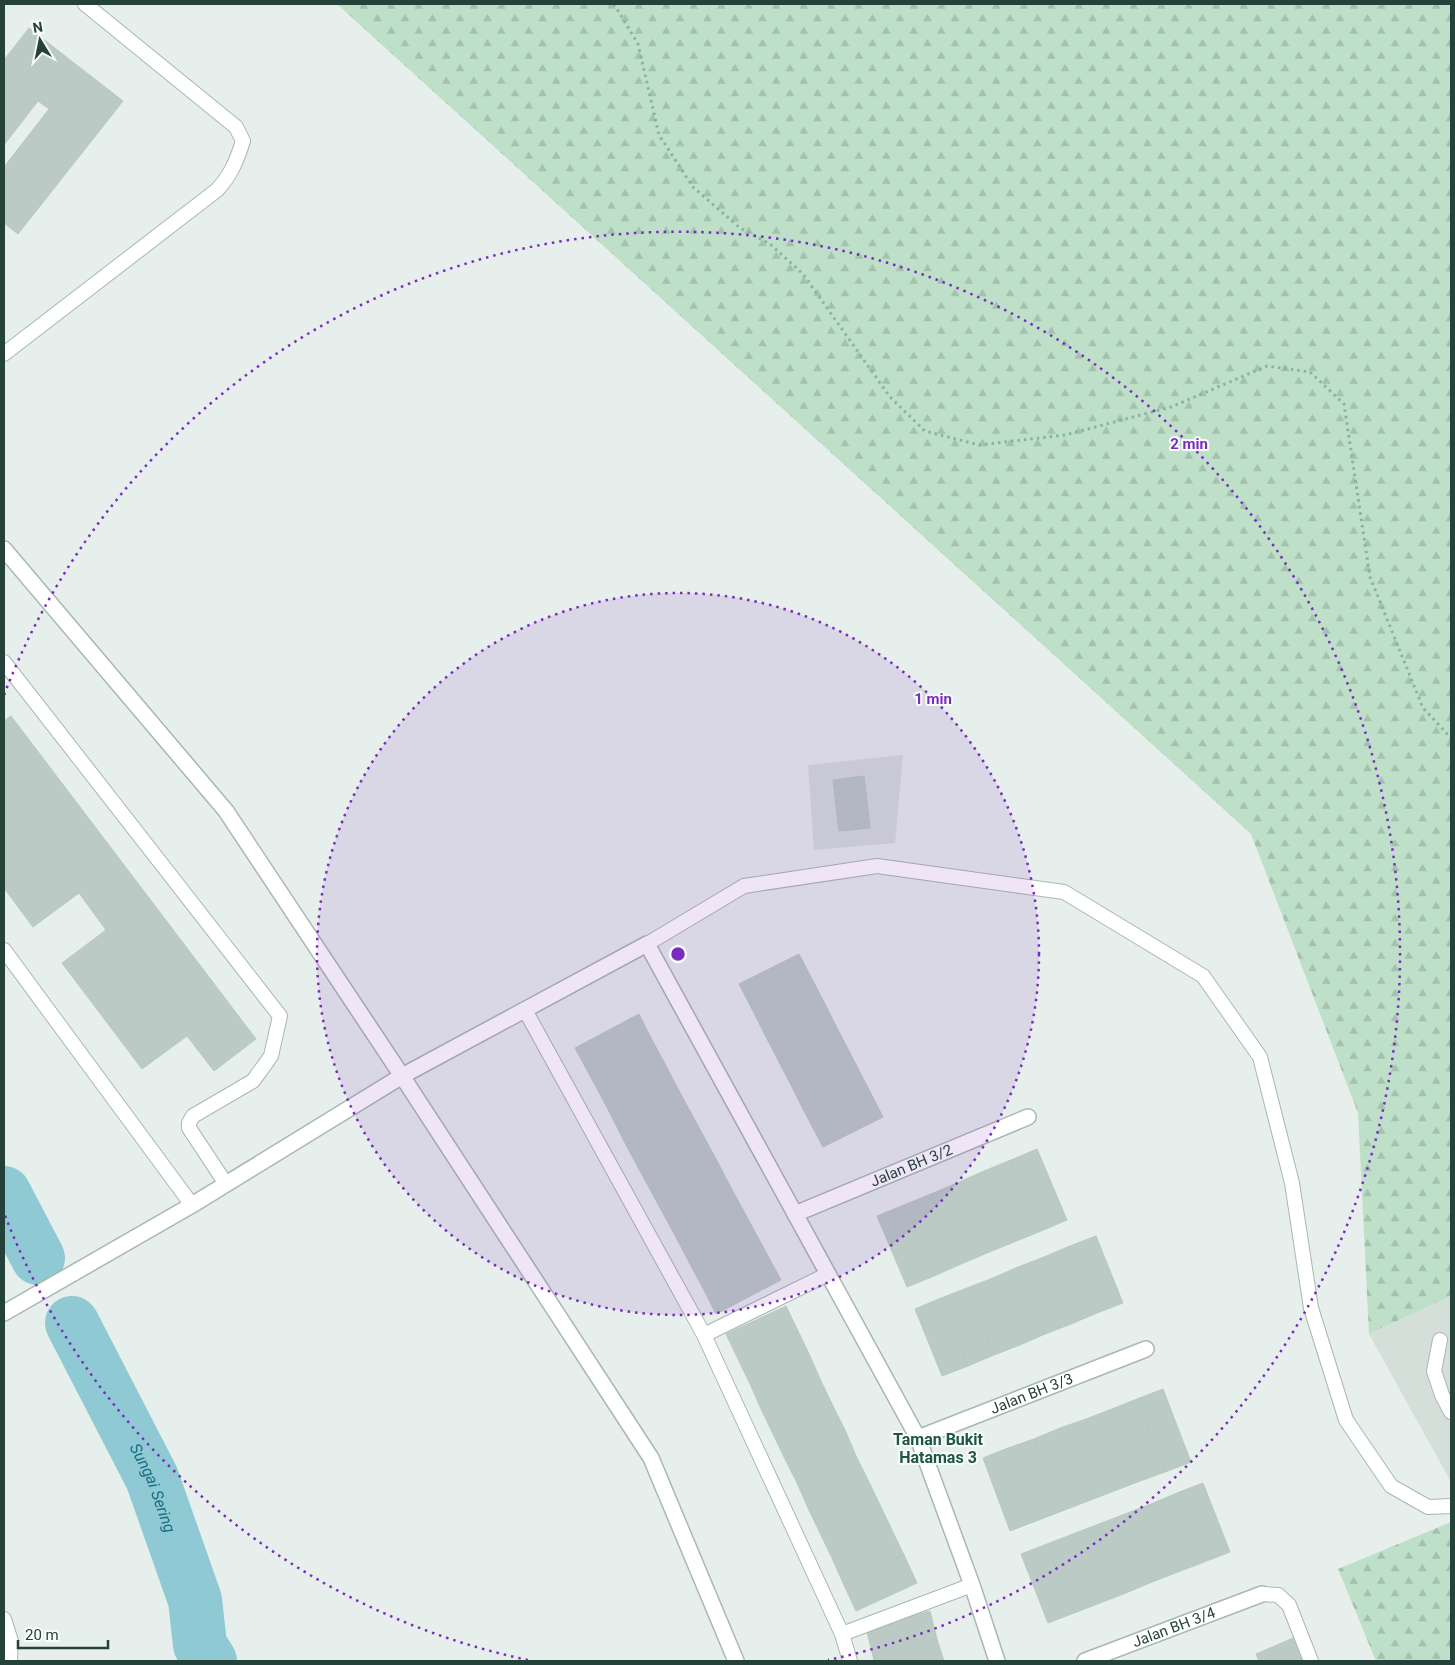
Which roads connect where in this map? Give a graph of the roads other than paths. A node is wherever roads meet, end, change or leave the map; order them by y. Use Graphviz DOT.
graph roads {
  1 [pos="85,4"];
  2 [pos="4,354"];
  3 [pos="4,548"];
  4 [pos="4,662"];
  5 [pos="647,944"];
  6 [pos="4,950"];
  7 [pos="525,1010"];
  8 [pos="402,1076"];
  9 [pos="1028,1117"];
  10 [pos="226,1184"];
  11 [pos="192,1206"];
  12 [pos="795,1214"];
  13 [pos="828,1274"];
  14 [pos="4,1313"];
  15 [pos="704,1335"];
  16 [pos="1440,1340"];
  17 [pos="1146,1349"];
  18 [pos="1451,1412"];
  19 [pos="918,1438"];
  20 [pos="1451,1506"];
  21 [pos="972,1585"];
  22 [pos="1262,1594"];
  23 [pos="4,1619"];
  24 [pos="842,1634"];
  25 [pos="10,1661"];
  26 [pos="736,1661"];
  27 [pos="850,1661"];
  28 [pos="997,1661"];
  29 [pos="1085,1661"];
  30 [pos="1311,1661"];
  1 -- 2 [label="lane"];
  3 -- 8 [label="street"];
  4 -- 10 [label="lane"];
  5 -- 7 [label="street"];
  5 -- 12 [label="street"];
  5 -- 20 [label="lane"];
  6 -- 11 [label="lane"];
  7 -- 8 [label="street"];
  7 -- 15 [label="lane"];
  8 -- 10 [label="street"];
  8 -- 26 [label="street"];
  9 -- 12 [label="street, Jalan BH 3/2"];
  10 -- 11 [label="street"];
  11 -- 14 [label="street"];
  12 -- 13 [label="street"];
  13 -- 15 [label="lane"];
  13 -- 19 [label="street"];
  15 -- 24 [label="lane"];
  16 -- 18 [label="lane"];
  17 -- 19 [label="street, Jalan BH 3/3"];
  19 -- 21 [label="street"];
  21 -- 24 [label="lane"];
  21 -- 28 [label="street"];
  22 -- 29 [label="street, Jalan BH 3/4"];
  22 -- 30 [label="lane"];
  23 -- 25 [label="lane"];
  24 -- 27 [label="lane"];
}
